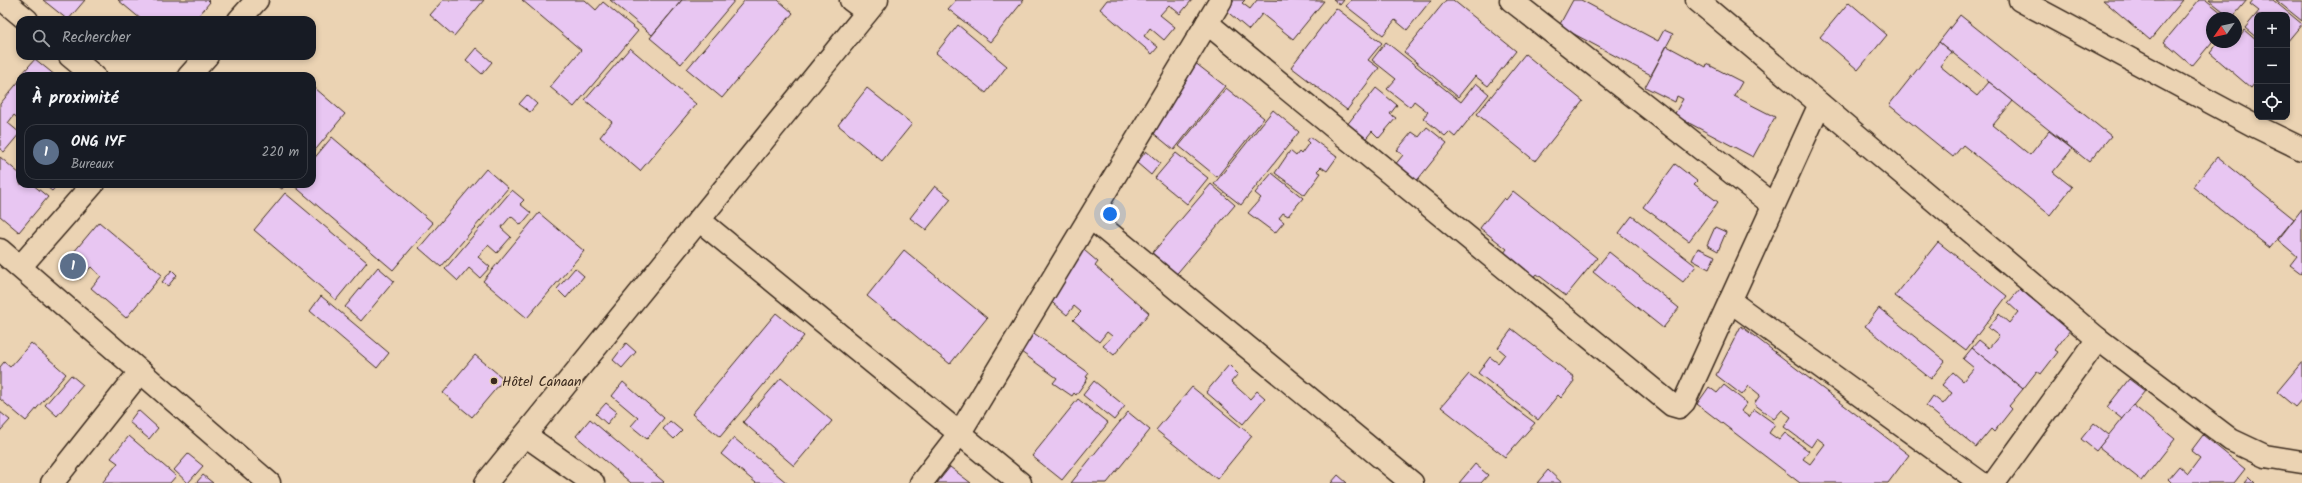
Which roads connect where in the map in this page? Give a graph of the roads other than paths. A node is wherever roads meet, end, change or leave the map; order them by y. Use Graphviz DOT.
graph roads {
  1 [pos="4,0"];
  2 [pos="257,0"];
  3 [pos="1221,0"];
  4 [pos="1511,0"];
  5 [pos="1697,0"];
  6 [pos="2020,0"];
  7 [pos="865,4"];
  8 [pos="22,16"];
  9 [pos="243,16"];
  10 [pos="1207,23"];
  11 [pos="75,60"];
  12 [pos="203,60"];
  13 [pos="89,72"];
  14 [pos="193,72"];
  15 [pos="1820,104"];
  16 [pos="2302,149"];
  17 [pos="89,188"];
  18 [pos="1773,206"];
  19 [pos="1091,218"];
  20 [pos="699,220"];
  21 [pos="0,250"];
  22 [pos="20,267"];
  23 [pos="1730,301"];
  24 [pos="2098,339"];
  25 [pos="140,372"];
  26 [pos="959,434"];
  27 [pos="524,435"];
  28 [pos="2302,462"];
  29 [pos="52,483"];
  30 [pos="269,483"];
  31 [pos="486,483"];
  32 [pos="593,483"];
  33 [pos="921,483"];
  34 [pos="1020,483"];
  35 [pos="1412,483"];
  36 [pos="1981,483"];
  37 [pos="1994,483"];
  1 -- 8 [label="street"];
  2 -- 9 [label="street"];
  3 -- 10 [label="street"];
  4 -- 18 [label="street"];
  5 -- 15 [label="street"];
  6 -- 16 [label="street"];
  7 -- 20 [label="street"];
  10 -- 19 [label="street"];
  10 -- 23 [label="street"];
  11 -- 13 [label="street"];
  12 -- 14 [label="street"];
  15 -- 18 [label="street"];
  15 -- 24 [label="street"];
  17 -- 22 [label="street"];
  18 -- 23 [label="street"];
  19 -- 26 [label="street"];
  19 -- 35 [label="street"];
  20 -- 26 [label="street"];
  20 -- 27 [label="street"];
  21 -- 22 [label="street"];
  22 -- 25 [label="street"];
  23 -- 36 [label="street"];
  24 -- 28 [label="street"];
  24 -- 37 [label="street"];
  25 -- 29 [label="street"];
  25 -- 30 [label="street"];
  26 -- 33 [label="street"];
  26 -- 34 [label="street"];
  27 -- 31 [label="street"];
  27 -- 32 [label="street"];
}
